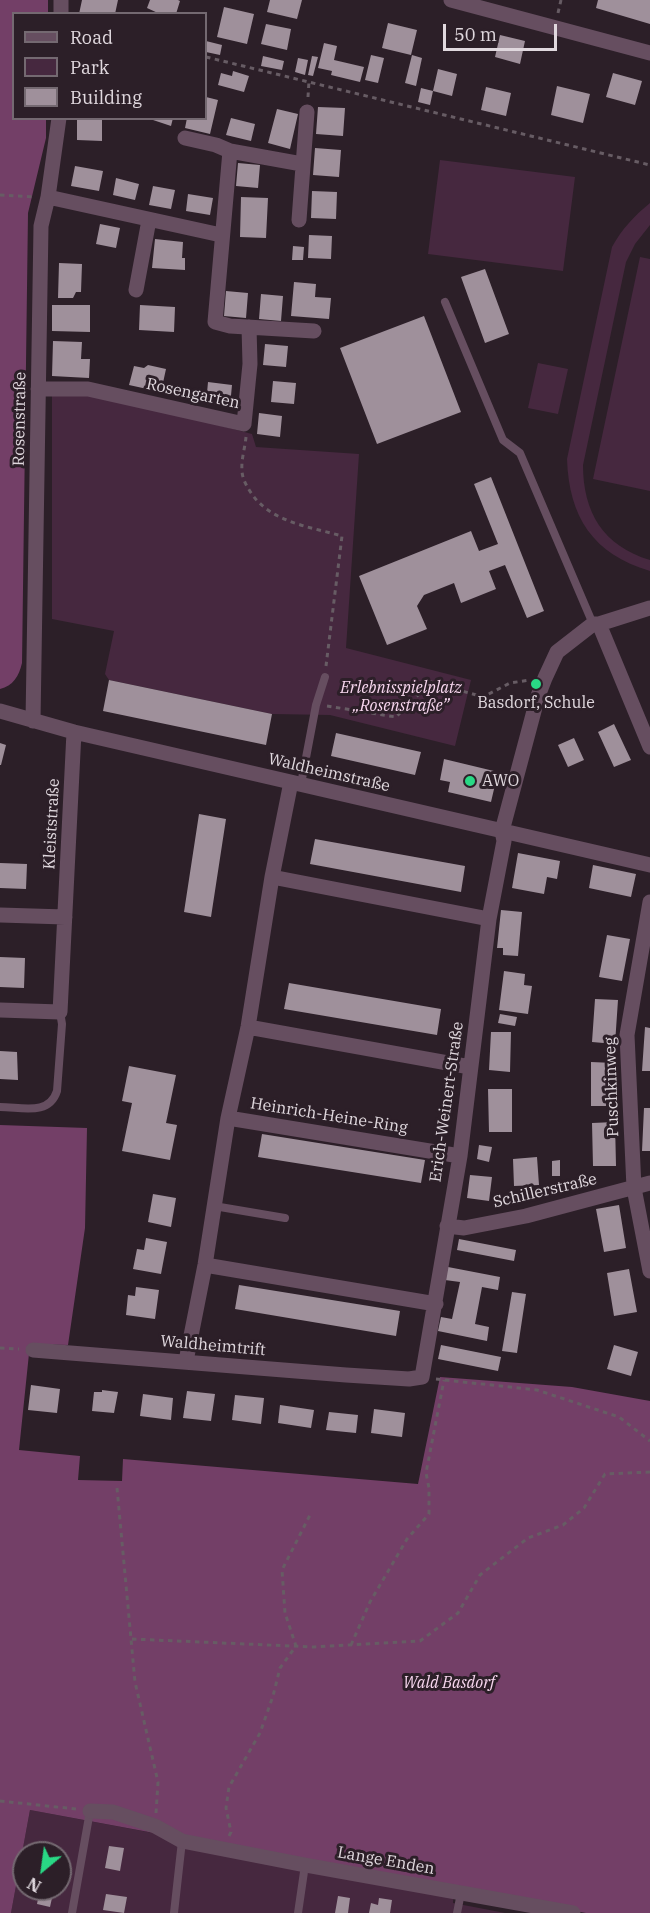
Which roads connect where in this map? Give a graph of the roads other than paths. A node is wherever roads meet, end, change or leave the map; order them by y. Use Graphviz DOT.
graph roads {
  1 [pos="451,0"];
  2 [pos="650,53"];
  3 [pos="307,112"];
  4 [pos="59,120"];
  5 [pos="185,138"];
  6 [pos="230,151"];
  7 [pos="302,164"];
  8 [pos="48,197"];
  9 [pos="149,220"];
  10 [pos="299,220"];
  11 [pos="222,235"];
  12 [pos="136,290"];
  13 [pos="445,302"];
  14 [pos="249,327"];
  15 [pos="314,331"];
  16 [pos="38,389"];
  17 [pos="650,608"];
  18 [pos="596,624"];
  19 [pos="325,677"];
  20 [pos="0,711"];
  21 [pos="33,721"];
  22 [pos="74,732"];
  23 [pos="650,747"];
  24 [pos="296,783"];
  25 [pos="502,831"];
  26 [pos="650,865"];
  27 [pos="272,877"];
  28 [pos="650,902"];
  29 [pos="0,915"];
  30 [pos="65,917"];
  31 [pos="489,919"];
  32 [pos="0,1010"];
  33 [pos="60,1012"];
  34 [pos="248,1027"];
  35 [pos="470,1067"];
  36 [pos="0,1107"];
  37 [pos="228,1118"];
  38 [pos="460,1156"];
  39 [pos="650,1183"];
  40 [pos="634,1188"];
  41 [pos="214,1206"];
  42 [pos="285,1218"];
  43 [pos="447,1226"];
  44 [pos="205,1265"];
  45 [pos="650,1271"];
  46 [pos="436,1304"];
  47 [pos="33,1350"];
  48 [pos="186,1361"];
  49 [pos="422,1377"];
  50 [pos="90,1811"];
  51 [pos="182,1841"];
  52 [pos="305,1865"];
  53 [pos="461,1893"];
  54 [pos="72,1913"];
  55 [pos="174,1913"];
  56 [pos="298,1913"];
  57 [pos="457,1913"];
  58 [pos="573,1913"];
  1 -- 2 [label="street"];
  3 -- 7 [label="street"];
  4 -- 8 [label="street, Rosenstraße"];
  5 -- 6 [label="street"];
  6 -- 7 [label="street"];
  6 -- 11 [label="street"];
  7 -- 10 [label="street"];
  8 -- 9 [label="street"];
  8 -- 16 [label="street, Rosenstraße"];
  9 -- 11 [label="street"];
  9 -- 12 [label="street"];
  11 -- 14 [label="street"];
  13 -- 18 [label="lane"];
  14 -- 15 [label="street"];
  14 -- 16 [label="street, Rosengarten"];
  16 -- 21 [label="street, Rosenstraße"];
  17 -- 18 [label="street"];
  18 -- 23 [label="street"];
  18 -- 25 [label="street, Erich-Weinert-Straße"];
  19 -- 24 [label="lane"];
  20 -- 21 [label="street, Waldheimstraße"];
  21 -- 22 [label="street, Waldheimstraße"];
  22 -- 24 [label="street, Waldheimstraße"];
  22 -- 30 [label="street, Kleiststraße"];
  24 -- 25 [label="street, Waldheimstraße"];
  24 -- 27 [label="street, Heinrich-Heine-Ring"];
  25 -- 26 [label="street, Waldheimstraße"];
  25 -- 31 [label="street, Erich-Weinert-Straße"];
  27 -- 31 [label="street"];
  27 -- 34 [label="street, Heinrich-Heine-Ring"];
  28 -- 40 [label="street, Puschkinweg"];
  29 -- 30 [label="street"];
  30 -- 33 [label="street, Kleiststraße"];
  31 -- 35 [label="street, Erich-Weinert-Straße"];
  32 -- 33 [label="street"];
  33 -- 36 [label="lane"];
  34 -- 35 [label="street"];
  34 -- 37 [label="street, Heinrich-Heine-Ring"];
  35 -- 38 [label="street, Erich-Weinert-Straße"];
  37 -- 38 [label="street, Heinrich-Heine-Ring"];
  37 -- 41 [label="street, Heinrich-Heine-Ring"];
  38 -- 43 [label="street, Erich-Weinert-Straße"];
  39 -- 40 [label="street, Schillerstraße"];
  40 -- 43 [label="street, Schillerstraße"];
  40 -- 45 [label="street, Puschkinweg"];
  41 -- 42 [label="lane"];
  41 -- 44 [label="street, Heinrich-Heine-Ring"];
  43 -- 46 [label="street, Erich-Weinert-Straße"];
  44 -- 46 [label="street"];
  44 -- 48 [label="street, Heinrich-Heine-Ring"];
  46 -- 49 [label="street, Erich-Weinert-Straße"];
  47 -- 48 [label="street, Waldheimtrift"];
  48 -- 49 [label="street, Waldheimtrift"];
  50 -- 51 [label="street, Lange Enden"];
  50 -- 54 [label="lane"];
  51 -- 52 [label="street, Lange Enden"];
  51 -- 55 [label="lane"];
  52 -- 53 [label="street, Lange Enden"];
  52 -- 56 [label="lane"];
  53 -- 57 [label="lane"];
  53 -- 58 [label="street, Lange Enden"];
}
